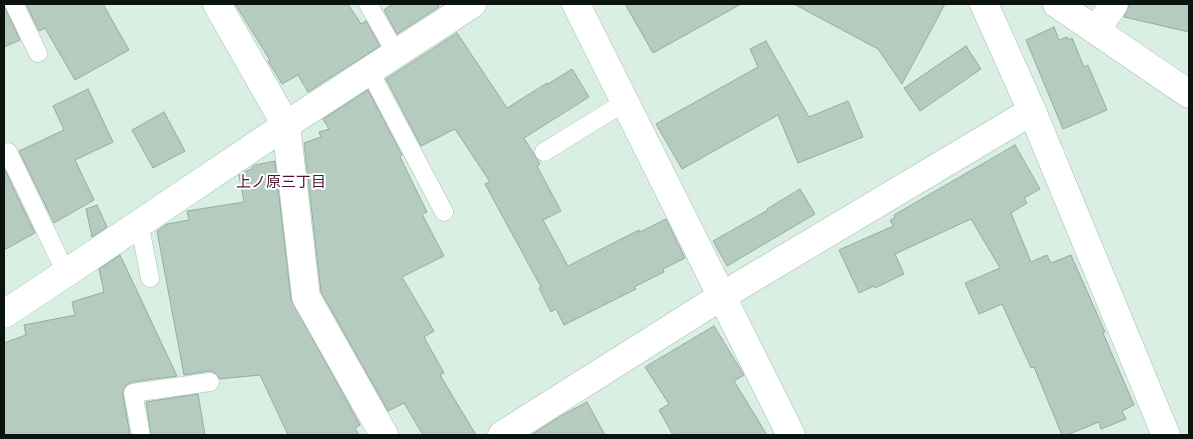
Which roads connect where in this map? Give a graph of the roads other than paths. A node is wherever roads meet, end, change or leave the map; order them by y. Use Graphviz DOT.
graph roads {
  1 [pos="14,4"];
  2 [pos="217,4"];
  3 [pos="368,4"];
  4 [pos="472,4"];
  5 [pos="576,4"];
  6 [pos="984,4"];
  7 [pos="1057,4"];
  8 [pos="1114,4"];
  9 [pos="1096,30"];
  10 [pos="38,53"];
  11 [pos="396,53"];
  12 [pos="369,70"];
  13 [pos="1189,94"];
  14 [pos="625,102"];
  15 [pos="1032,111"];
  16 [pos="286,125"];
  17 [pos="8,152"];
  18 [pos="544,152"];
  19 [pos="444,212"];
  20 [pos="140,222"];
  21 [pos="66,273"];
  22 [pos="150,278"];
  23 [pos="722,296"];
  24 [pos="4,314"];
  25 [pos="210,382"];
  26 [pos="379,434"];
  27 [pos="141,435"];
  28 [pos="502,435"];
  29 [pos="791,435"];
  30 [pos="1166,435"];
  1 -- 10 [label="lane"];
  2 -- 16 [label="street"];
  3 -- 11 [label="lane"];
  4 -- 11 [label="street"];
  5 -- 14 [label="street"];
  6 -- 15 [label="street"];
  7 -- 9 [label="street"];
  8 -- 9 [label="street"];
  9 -- 13 [label="street"];
  11 -- 12 [label="street"];
  12 -- 16 [label="street"];
  12 -- 19 [label="lane"];
  14 -- 18 [label="lane"];
  14 -- 23 [label="street"];
  15 -- 23 [label="street"];
  15 -- 30 [label="street"];
  16 -- 20 [label="street"];
  16 -- 26 [label="street"];
  17 -- 21 [label="lane"];
  20 -- 21 [label="street"];
  20 -- 22 [label="lane"];
  21 -- 24 [label="street"];
  23 -- 28 [label="street"];
  23 -- 29 [label="street"];
  25 -- 27 [label="lane"];
}
